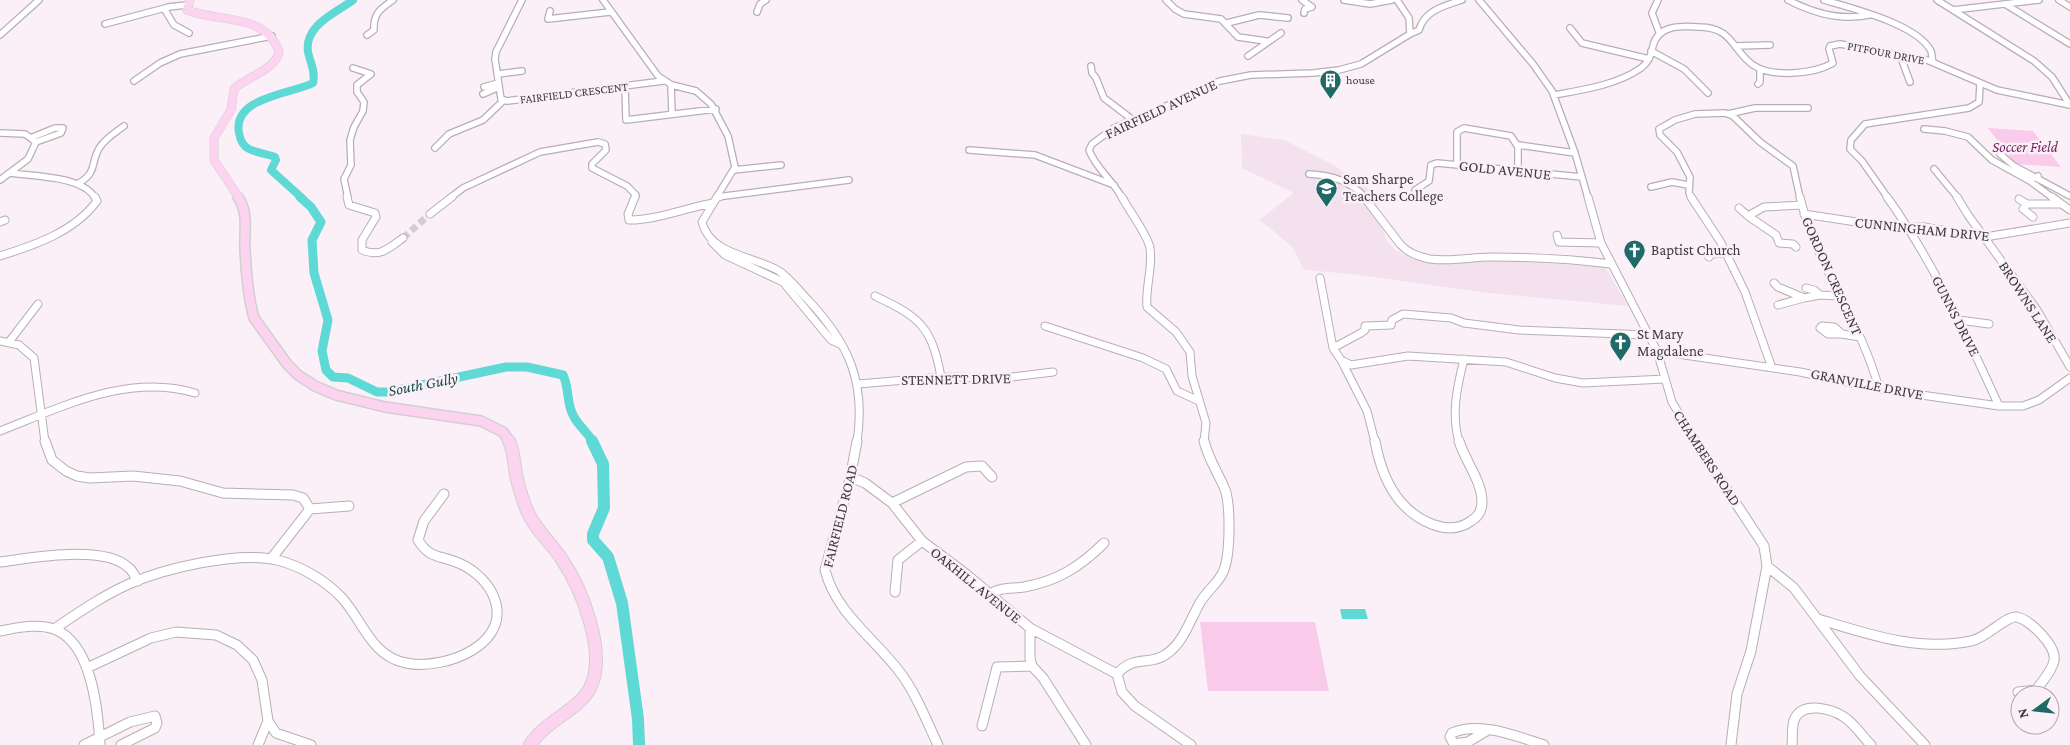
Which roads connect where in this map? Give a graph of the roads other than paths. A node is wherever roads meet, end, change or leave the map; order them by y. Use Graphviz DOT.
graph roads {
  1 [pos="39,0"];
  2 [pos="393,0"];
  3 [pos="522,0"];
  4 [pos="604,0"];
  5 [pos="766,0"];
  6 [pos="1166,0"];
  7 [pos="1302,0"];
  8 [pos="1344,0"];
  9 [pos="1392,0"];
  10 [pos="1396,0"];
  11 [pos="1462,0"];
  12 [pos="1479,0"];
  13 [pos="1658,0"];
  14 [pos="1788,0"];
  15 [pos="1824,0"];
  16 [pos="1937,0"];
  17 [pos="2039,0"];
  18 [pos="2059,0"];
  19 [pos="1454,1"];
  20 [pos="188,2"];
  21 [pos="2005,4"];
  22 [pos="2070,7"];
  23 [pos="165,8"];
  24 [pos="1953,10"];
  25 [pos="550,11"];
  26 [pos="610,12"];
  27 [pos="757,12"];
  28 [pos="1304,13"];
  29 [pos="1871,15"];
  30 [pos="1288,18"];
  31 [pos="1226,23"];
  32 [pos="105,24"];
  33 [pos="1570,28"];
  34 [pos="1659,32"];
  35 [pos="189,33"];
  36 [pos="1281,33"];
  37 [pos="1410,34"];
  38 [pos="0,36"];
  39 [pos="272,36"];
  40 [pos="367,36"];
  41 [pos="1266,41"];
  42 [pos="2070,44"];
  43 [pos="1770,45"];
  44 [pos="1736,46"];
  45 [pos="1651,51"];
  46 [pos="1900,55"];
  47 [pos="1248,56"];
  48 [pos="1649,60"];
  49 [pos="1933,62"];
  50 [pos="1091,66"];
  51 [pos="353,68"];
  52 [pos="1760,69"];
  53 [pos="522,71"];
  54 [pos="498,74"];
  55 [pos="134,81"];
  56 [pos="663,81"];
  57 [pos="1910,82"];
  58 [pos="1758,84"];
  59 [pos="1980,84"];
  60 [pos="498,85"];
  61 [pos="671,85"];
  62 [pos="484,87"];
  63 [pos="625,87"];
  64 [pos="1708,93"];
  65 [pos="483,94"];
  66 [pos="1554,95"];
  67 [pos="504,100"];
  68 [pos="2070,105"];
  69 [pos="1808,108"];
  70 [pos="716,109"];
  71 [pos="672,114"];
  72 [pos="1728,114"];
  73 [pos="1133,120"];
  74 [pos="124,126"];
  75 [pos="1924,129"];
  76 [pos="0,133"];
  77 [pos="1519,145"];
  78 [pos="435,148"];
  79 [pos="969,150"];
  80 [pos="1575,153"];
  81 [pos="2000,154"];
  82 [pos="781,165"];
  83 [pos="1458,165"];
  84 [pos="1934,169"];
  85 [pos="734,170"];
  86 [pos="1518,171"];
  87 [pos="9,173"];
  88 [pos="1309,174"];
  89 [pos="2038,176"];
  90 [pos="1582,177"];
  91 [pos="0,180"];
  92 [pos="849,180"];
  93 [pos="2030,181"];
  94 [pos="80,183"];
  95 [pos="1688,184"];
  96 [pos="1116,185"];
  97 [pos="1651,187"];
  98 [pos="1415,190"];
  99 [pos="2070,196"];
  100 [pos="2019,199"];
  101 [pos="715,200"];
  102 [pos="2027,204"];
  103 [pos="2061,204"];
  104 [pos="1802,205"];
  105 [pos="1739,208"];
  106 [pos="2070,210"];
  107 [pos="430,214"];
  108 [pos="1804,214"];
  109 [pos="1748,216"];
  110 [pos="2033,218"];
  111 [pos="2070,223"];
  112 [pos="1909,227"];
  113 [pos="1558,235"];
  114 [pos="1985,237"];
  115 [pos="404,238"];
  116 [pos="1601,243"];
  117 [pos="1796,247"];
  118 [pos="1726,253"];
  119 [pos="0,256"];
  120 [pos="1709,257"];
  121 [pos="1611,264"];
  122 [pos="1320,278"];
  123 [pos="1774,283"];
  124 [pos="1806,288"];
  125 [pos="1820,295"];
  126 [pos="876,296"];
  127 [pos="1839,296"];
  128 [pos="1804,298"];
  129 [pos="38,304"];
  130 [pos="1778,305"];
  131 [pos="1960,320"];
  132 [pos="1989,324"];
  133 [pos="1045,326"];
  134 [pos="1842,334"];
  135 [pos="1650,335"];
  136 [pos="1860,337"];
  137 [pos="0,341"];
  138 [pos="9,342"];
  139 [pos="1333,348"];
  140 [pos="1657,351"];
  141 [pos="1464,359"];
  142 [pos="1341,360"];
  143 [pos="2070,367"];
  144 [pos="1772,368"];
  145 [pos="1054,372"];
  146 [pos="942,377"];
  147 [pos="1665,378"];
  148 [pos="2070,378"];
  149 [pos="858,384"];
  150 [pos="1879,389"];
  151 [pos="195,393"];
  152 [pos="1199,401"];
  153 [pos="1999,406"];
  154 [pos="42,415"];
  155 [pos="0,431"];
  156 [pos="850,477"];
  157 [pos="992,477"];
  158 [pos="444,494"];
  159 [pos="892,503"];
  160 [pos="349,506"];
  161 [pos="310,510"];
  162 [pos="922,542"];
  163 [pos="1104,543"];
  164 [pos="271,559"];
  165 [pos="0,562"];
  166 [pos="1767,566"];
  167 [pos="138,581"];
  168 [pos="894,592"];
  169 [pos="990,594"];
  170 [pos="1818,619"];
  171 [pos="54,628"];
  172 [pos="1030,628"];
  173 [pos="0,631"];
  174 [pos="1032,666"];
  175 [pos="87,668"];
  176 [pos="1117,674"];
  177 [pos="2039,685"];
  178 [pos="268,721"];
  179 [pos="982,726"];
  180 [pos="1488,730"];
  181 [pos="100,741"];
  182 [pos="84,745"];
  183 [pos="121,745"];
  184 [pos="258,745"];
  185 [pos="311,745"];
  186 [pos="530,745"];
  187 [pos="938,745"];
  188 [pos="1086,745"];
  189 [pos="1191,745"];
  190 [pos="1544,745"];
  191 [pos="1731,745"];
  192 [pos="1792,745"];
  193 [pos="1871,745"];
  194 [pos="1925,745"];
  1 -- 38 [label="street"];
  2 -- 40 [label="street"];
  3 -- 54 [label="street, FAIRFIELD CRESCENT"];
  4 -- 26 [label="street"];
  5 -- 27 [label="street"];
  6 -- 31 [label="street"];
  7 -- 28 [label="street"];
  8 -- 9 [label="street"];
  10 -- 37 [label="street"];
  11 -- 19 [label="street"];
  12 -- 66 [label="street, CHAMBERS ROAD"];
  13 -- 34 [label="street"];
  14 -- 29 [label="street"];
  15 -- 29 [label="street"];
  16 -- 24 [label="street"];
  17 -- 21 [label="street"];
  18 -- 22 [label="street"];
  19 -- 37 [label="street"];
  20 -- 23 [label="street"];
  20 -- 39 [label="main road"];
  21 -- 24 [label="street"];
  21 -- 42 [label="street"];
  23 -- 32 [label="street"];
  23 -- 35 [label="street"];
  24 -- 68 [label="street"];
  25 -- 26 [label="street"];
  26 -- 56 [label="street"];
  29 -- 49 [label="street"];
  30 -- 31 [label="street"];
  31 -- 41 [label="street"];
  33 -- 48 [label="street"];
  34 -- 44 [label="street"];
  34 -- 45 [label="street"];
  36 -- 41 [label="street"];
  37 -- 73 [label="street, FAIRFIELD AVENUE"];
  39 -- 55 [label="street"];
  39 -- 186 [label="main road"];
  41 -- 47 [label="street"];
  43 -- 44 [label="street"];
  44 -- 52 [label="street"];
  45 -- 48 [label="street"];
  45 -- 64 [label="street"];
  46 -- 49 [label="street, PITFOUR DRIVE"];
  46 -- 52 [label="street, PITFOUR DRIVE"];
  46 -- 57 [label="street"];
  48 -- 66 [label="street"];
  49 -- 59 [label="street, PITFOUR DRIVE"];
  50 -- 73 [label="street"];
  51 -- 115 [label="street"];
  52 -- 58 [label="street"];
  53 -- 54 [label="street"];
  54 -- 60 [label="street, FAIRFIELD CRESCENT"];
  56 -- 61 [label="street"];
  56 -- 63 [label="street, FAIRFIELD CRESCENT"];
  59 -- 68 [label="street, PITFOUR DRIVE"];
  59 -- 112 [label="street, GUNNS DRIVE"];
  60 -- 62 [label="street"];
  60 -- 65 [label="street"];
  60 -- 67 [label="street, FAIRFIELD CRESCENT"];
  61 -- 70 [label="street"];
  61 -- 71 [label="street"];
  63 -- 67 [label="street, FAIRFIELD CRESCENT"];
  63 -- 71 [label="street"];
  66 -- 80 [label="street, CHAMBERS ROAD"];
  67 -- 78 [label="street"];
  69 -- 72 [label="street"];
  70 -- 71 [label="street"];
  70 -- 85 [label="street"];
  72 -- 95 [label="street"];
  72 -- 104 [label="street, GORDON CRESCENT"];
  73 -- 96 [label="street, FAIRFIELD AVENUE"];
  74 -- 94 [label="street"];
  75 -- 93 [label="street"];
  76 -- 87 [label="street"];
  77 -- 80 [label="street"];
  77 -- 83 [label="street"];
  77 -- 86 [label="street"];
  79 -- 96 [label="street"];
  80 -- 90 [label="street, CHAMBERS ROAD"];
  81 -- 89 [label="street"];
  82 -- 85 [label="street"];
  83 -- 86 [label="street, GOLD AVENUE"];
  83 -- 98 [label="street, GOLD AVENUE"];
  84 -- 114 [label="street, BROWNS LANE"];
  85 -- 101 [label="street, FAIRFIELD ROAD"];
  86 -- 90 [label="street, GOLD AVENUE"];
  87 -- 91 [label="street"];
  87 -- 94 [label="street"];
  88 -- 121 [label="street"];
  89 -- 93 [label="street"];
  89 -- 99 [label="street"];
  90 -- 116 [label="street, CHAMBERS ROAD"];
  92 -- 101 [label="street"];
  93 -- 103 [label="street"];
  94 -- 119 [label="street"];
  95 -- 97 [label="street"];
  95 -- 118 [label="street"];
  96 -- 152 [label="street, FAIRFIELD AVENUE"];
  100 -- 102 [label="street"];
  101 -- 107 [label="street"];
  101 -- 149 [label="street, FAIRFIELD ROAD"];
  102 -- 103 [label="street"];
  102 -- 110 [label="street"];
  103 -- 106 [label="street"];
  104 -- 108 [label="street, GORDON CRESCENT"];
  104 -- 109 [label="street"];
  105 -- 109 [label="street"];
  108 -- 112 [label="street, CUNNINGHAM DRIVE"];
  108 -- 127 [label="street, GORDON CRESCENT"];
  109 -- 117 [label="street"];
  111 -- 114 [label="street, CUNNINGHAM DRIVE"];
  112 -- 114 [label="street, CUNNINGHAM DRIVE"];
  112 -- 131 [label="street, GUNNS DRIVE"];
  113 -- 116 [label="street"];
  114 -- 143 [label="street, BROWNS LANE"];
  116 -- 121 [label="street, CHAMBERS ROAD"];
  118 -- 120 [label="street"];
  118 -- 144 [label="street"];
  121 -- 135 [label="street, CHAMBERS ROAD"];
  122 -- 139 [label="street"];
  123 -- 128 [label="street"];
  124 -- 125 [label="street"];
  125 -- 127 [label="street"];
  125 -- 128 [label="street"];
  126 -- 146 [label="street"];
  127 -- 136 [label="street, GORDON CRESCENT"];
  128 -- 130 [label="street"];
  129 -- 138 [label="street"];
  131 -- 132 [label="street"];
  131 -- 153 [label="street, GUNNS DRIVE"];
  133 -- 152 [label="street"];
  134 -- 136 [label="street"];
  135 -- 139 [label="street"];
  135 -- 140 [label="street, CHAMBERS ROAD"];
  136 -- 150 [label="street, GORDON CRESCENT"];
  137 -- 138 [label="street"];
  138 -- 154 [label="street"];
  139 -- 142 [label="street"];
  140 -- 144 [label="street, GRANVILLE DRIVE"];
  140 -- 147 [label="street, CHAMBERS ROAD"];
  141 -- 142 [label="street"];
  141 -- 142 [label="street"];
  141 -- 147 [label="street"];
  144 -- 150 [label="street, GRANVILLE DRIVE"];
  145 -- 146 [label="street, STENNETT DRIVE"];
  146 -- 149 [label="street, STENNETT DRIVE"];
  147 -- 166 [label="street, CHAMBERS ROAD"];
  148 -- 153 [label="street, GRANVILLE DRIVE"];
  149 -- 156 [label="street, FAIRFIELD ROAD"];
  150 -- 153 [label="street, GRANVILLE DRIVE"];
  151 -- 154 [label="street"];
  152 -- 176 [label="street, FAIRFIELD AVENUE"];
  154 -- 155 [label="street"];
  154 -- 161 [label="street"];
  156 -- 159 [label="street, OAKHILL AVENUE"];
  156 -- 187 [label="street, FAIRFIELD ROAD"];
  157 -- 159 [label="street"];
  158 -- 164 [label="street"];
  159 -- 162 [label="street, OAKHILL AVENUE"];
  160 -- 161 [label="street"];
  161 -- 164 [label="street"];
  162 -- 168 [label="street"];
  162 -- 169 [label="street, OAKHILL AVENUE"];
  163 -- 169 [label="street"];
  164 -- 167 [label="street"];
  165 -- 167 [label="street"];
  166 -- 170 [label="street"];
  166 -- 191 [label="street, CHAMBERS ROAD"];
  167 -- 171 [label="street"];
  169 -- 172 [label="street, OAKHILL AVENUE"];
  170 -- 177 [label="street"];
  170 -- 194 [label="street"];
  171 -- 173 [label="street"];
  171 -- 175 [label="street"];
  172 -- 174 [label="street"];
  172 -- 176 [label="street, OAKHILL AVENUE"];
  174 -- 179 [label="street"];
  174 -- 188 [label="street"];
  175 -- 178 [label="street"];
  175 -- 181 [label="street"];
  176 -- 189 [label="street"];
  178 -- 184 [label="street"];
  178 -- 185 [label="street"];
  180 -- 190 [label="street"];
  181 -- 182 [label="street"];
  181 -- 183 [label="street"];
  192 -- 193 [label="street"];
}
